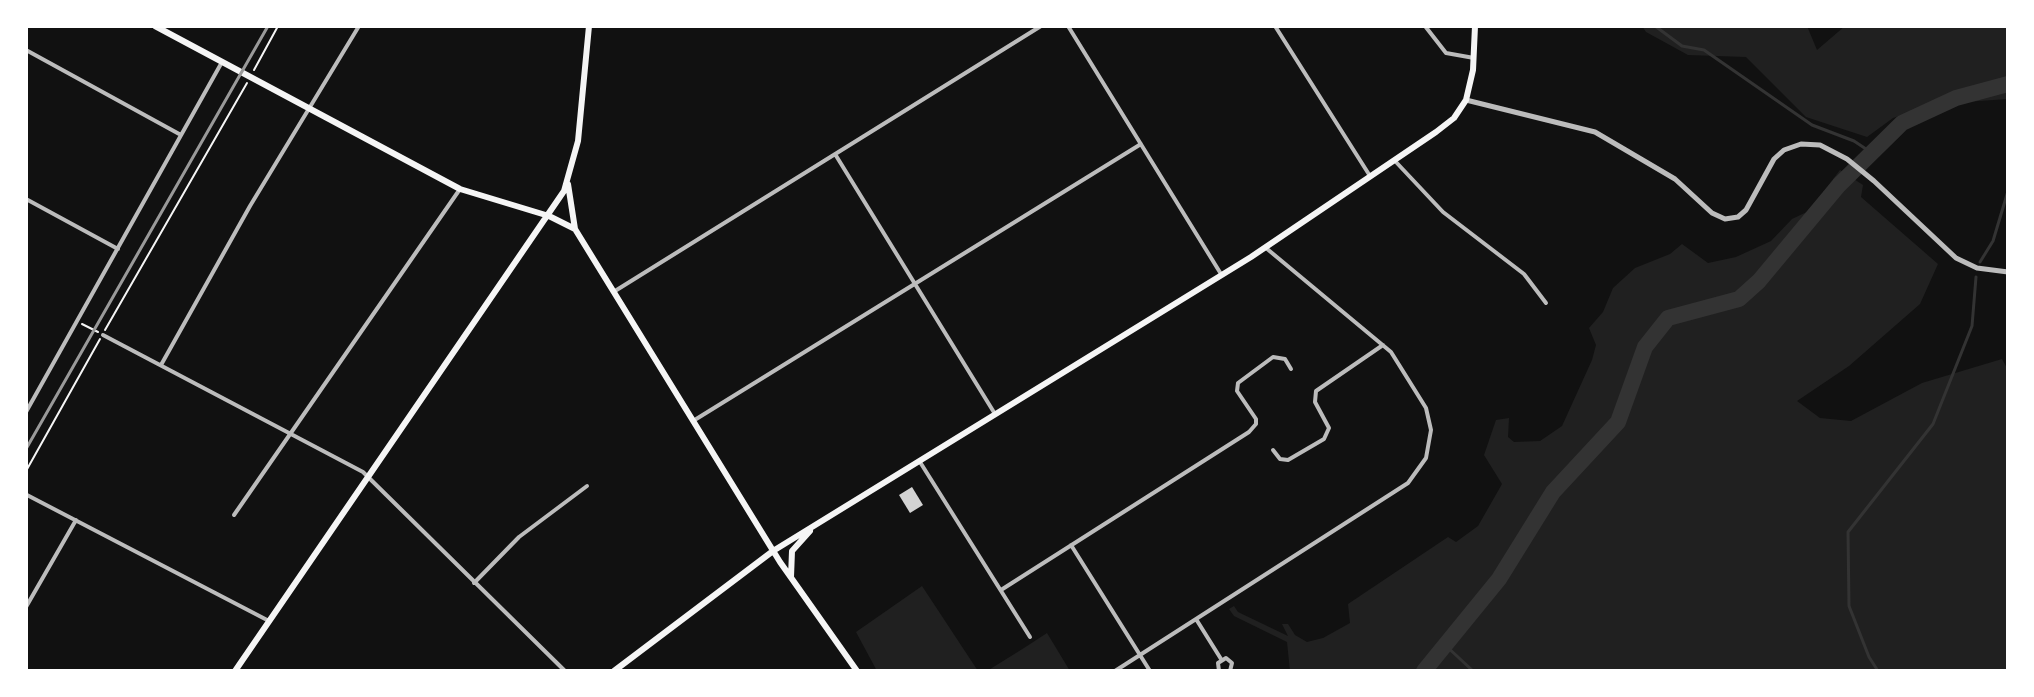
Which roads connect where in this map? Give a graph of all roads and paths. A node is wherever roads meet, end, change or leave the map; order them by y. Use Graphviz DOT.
graph roads {
  1 [pos="155,26"];
  2 [pos="278,26"];
  3 [pos="359,26"];
  4 [pos="589,26"];
  5 [pos="1041,26"];
  6 [pos="1068,26"];
  7 [pos="1275,26"];
  8 [pos="1425,26"];
  9 [pos="1475,26"];
  10 [pos="1486,26"];
  11 [pos="26,50"];
  12 [pos="1474,58"];
  13 [pos="222,62"];
  14 [pos="250,77"];
  15 [pos="1466,100"];
  16 [pos="310,108"];
  17 [pos="181,135"];
  18 [pos="1141,144"];
  19 [pos="835,154"];
  20 [pos="1395,161"];
  21 [pos="1371,178"];
  22 [pos="568,184"];
  23 [pos="460,189"];
  24 [pos="26,199"];
  25 [pos="549,216"];
  26 [pos="575,229"];
  27 [pos="1266,248"];
  28 [pos="118,249"];
  29 [pos="2008,272"];
  30 [pos="1221,274"];
  31 [pos="915,284"];
  32 [pos="615,291"];
  33 [pos="1546,303"];
  34 [pos="78,322"];
  35 [pos="103,335"];
  36 [pos="1383,345"];
  37 [pos="161,365"];
  38 [pos="1291,369"];
  39 [pos="26,412"];
  40 [pos="996,415"];
  41 [pos="693,421"];
  42 [pos="291,432"];
  43 [pos="1273,450"];
  44 [pos="920,462"];
  45 [pos="26,471"];
  46 [pos="368,477"];
  47 [pos="587,486"];
  48 [pos="27,495"];
  49 [pos="234,515"];
  50 [pos="76,520"];
  51 [pos="815,526"];
  52 [pos="1071,545"];
  53 [pos="773,551"];
  54 [pos="791,578"];
  55 [pos="474,583"];
  56 [pos="1001,590"];
  57 [pos="26,607"];
  58 [pos="1196,619"];
  59 [pos="269,621"];
  60 [pos="1030,637"];
  61 [pos="1140,655"];
  62 [pos="1221,659"];
  63 [pos="235,671"];
  64 [pos="565,671"];
  65 [pos="614,671"];
  66 [pos="857,671"];
  67 [pos="1115,671"];
  68 [pos="1150,671"];
  69 [pos="1219,671"];
  70 [pos="1230,671"];
  1 -- 13 [label="main road"];
  2 -- 14 [label="path"];
  3 -- 16 [label="street"];
  4 -- 22 [label="main road"];
  5 -- 19 [label="street"];
  6 -- 18 [label="street"];
  7 -- 21 [label="street"];
  8 -- 12 [label="street"];
  9 -- 10 [label="street"];
  9 -- 12 [label="main road"];
  11 -- 17 [label="street"];
  12 -- 15 [label="main road"];
  13 -- 14 [label="main road"];
  13 -- 17 [label="street"];
  14 -- 16 [label="main road"];
  14 -- 35 [label="path"];
  15 -- 20 [label="main road"];
  15 -- 29 [label="street"];
  16 -- 23 [label="main road"];
  16 -- 37 [label="street"];
  17 -- 28 [label="street"];
  18 -- 30 [label="street"];
  18 -- 31 [label="street"];
  19 -- 31 [label="street"];
  19 -- 32 [label="street"];
  20 -- 21 [label="main road"];
  20 -- 33 [label="street"];
  21 -- 27 [label="main road"];
  22 -- 25 [label="main road"];
  22 -- 26 [label="main road"];
  23 -- 25 [label="main road"];
  23 -- 42 [label="street"];
  24 -- 28 [label="street"];
  25 -- 26 [label="main road"];
  25 -- 46 [label="main road"];
  26 -- 32 [label="main road"];
  27 -- 30 [label="main road"];
  27 -- 36 [label="street"];
  28 -- 34 [label="street"];
  30 -- 40 [label="main road"];
  31 -- 40 [label="street"];
  31 -- 41 [label="street"];
  32 -- 41 [label="main road"];
  34 -- 35 [label="path"];
  34 -- 39 [label="street"];
  35 -- 37 [label="street"];
  35 -- 45 [label="path"];
  36 -- 43 [label="street"];
  36 -- 58 [label="street"];
  37 -- 42 [label="street"];
  38 -- 52 [label="street"];
  40 -- 44 [label="main road"];
  41 -- 53 [label="main road"];
  42 -- 46 [label="street"];
  42 -- 49 [label="street"];
  44 -- 51 [label="main road"];
  44 -- 56 [label="street"];
  46 -- 55 [label="street"];
  46 -- 59 [label="main road"];
  47 -- 55 [label="street"];
  48 -- 50 [label="street"];
  50 -- 57 [label="street"];
  50 -- 59 [label="street"];
  51 -- 53 [label="main road"];
  51 -- 54 [label="main road"];
  52 -- 56 [label="street"];
  52 -- 61 [label="street"];
  53 -- 54 [label="main road"];
  53 -- 65 [label="main road"];
  54 -- 66 [label="main road"];
  55 -- 64 [label="street"];
  56 -- 60 [label="street"];
  58 -- 61 [label="street"];
  58 -- 62 [label="street"];
  59 -- 63 [label="main road"];
  61 -- 67 [label="street"];
  61 -- 68 [label="street"];
  62 -- 69 [label="street"];
  62 -- 70 [label="street"];
}
